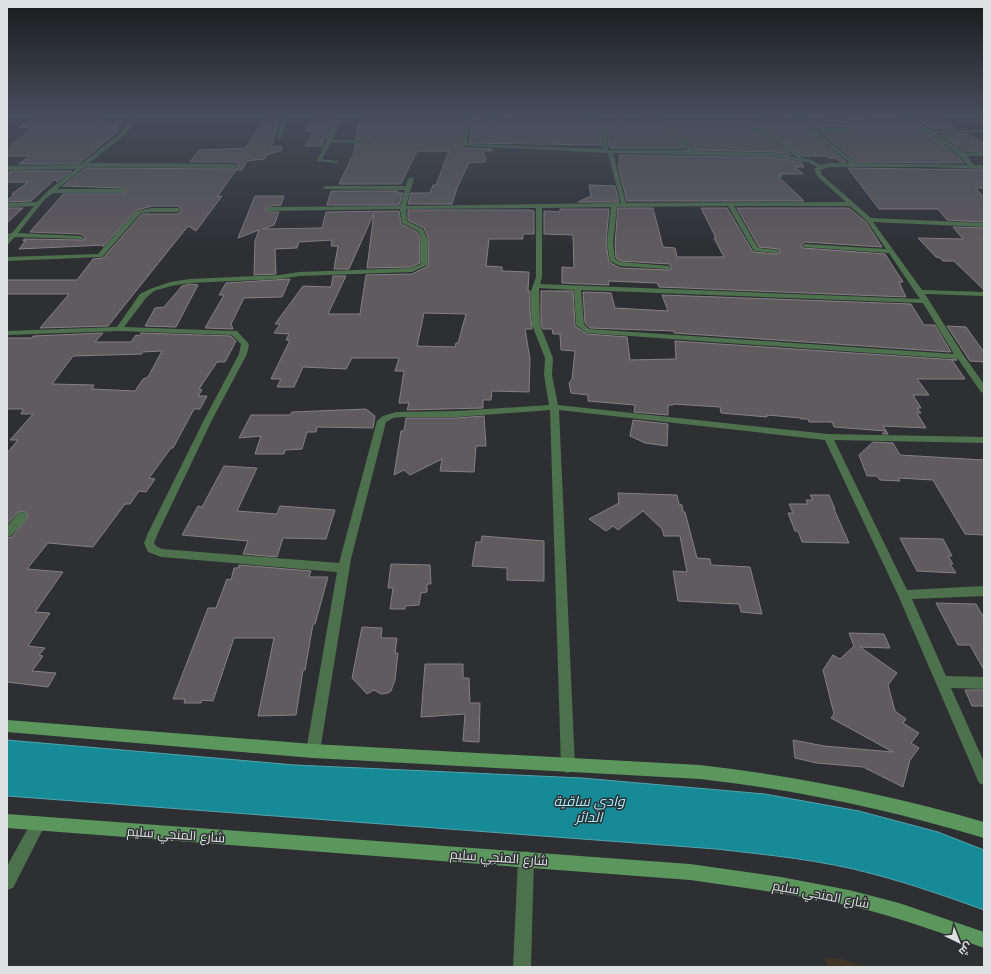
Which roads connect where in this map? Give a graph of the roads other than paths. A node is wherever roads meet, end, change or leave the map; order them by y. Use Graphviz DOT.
graph roads {
  1 [pos="92,159"];
  2 [pos="319,159"];
  3 [pos="611,159"];
  4 [pos="800,159"];
  5 [pos="848,159"];
  6 [pos="967,159"];
  7 [pos="808,161"];
  8 [pos="336,162"];
  9 [pos="855,165"];
  10 [pos="84,166"];
  11 [pos="235,166"];
  12 [pos="972,166"];
  13 [pos="820,167"];
  14 [pos="984,167"];
  15 [pos="7,168"];
  16 [pos="411,179"];
  17 [pos="326,188"];
  18 [pos="409,188"];
  19 [pos="51,191"];
  20 [pos="123,191"];
  21 [pos="38,204"];
  22 [pos="851,204"];
  23 [pos="7,205"];
  24 [pos="614,205"];
  25 [pos="624,205"];
  26 [pos="730,205"];
  27 [pos="403,206"];
  28 [pos="538,206"];
  29 [pos="269,209"];
  30 [pos="178,210"];
  31 [pos="869,220"];
  32 [pos="984,225"];
  33 [pos="10,235"];
  34 [pos="81,238"];
  35 [pos="7,243"];
  36 [pos="805,246"];
  37 [pos="776,251"];
  38 [pos="892,251"];
  39 [pos="7,259"];
  40 [pos="668,267"];
  41 [pos="537,286"];
  42 [pos="577,288"];
  43 [pos="920,292"];
  44 [pos="984,294"];
  45 [pos="926,301"];
  46 [pos="119,329"];
  47 [pos="7,333"];
  48 [pos="960,357"];
  49 [pos="982,385"];
  50 [pos="554,408"];
  51 [pos="828,437"];
  52 [pos="984,440"];
  53 [pos="22,516"];
  54 [pos="7,533"];
  55 [pos="343,568"];
  56 [pos="984,591"];
  57 [pos="904,595"];
  58 [pos="943,682"];
  59 [pos="984,683"];
  60 [pos="7,726"];
  61 [pos="313,751"];
  62 [pos="568,766"];
  63 [pos="984,778"];
  64 [pos="7,821"];
  65 [pos="38,824"];
  66 [pos="984,830"];
  67 [pos="526,859"];
  68 [pos="7,882"];
  69 [pos="984,940"];
  70 [pos="522,967"];
  1 -- 10 [label="street"];
  2 -- 8 [label="street"];
  3 -- 25 [label="street"];
  4 -- 7 [label="street"];
  5 -- 9 [label="street"];
  6 -- 12 [label="street"];
  7 -- 13 [label="street"];
  9 -- 12 [label="street"];
  9 -- 13 [label="street"];
  10 -- 11 [label="street"];
  10 -- 15 [label="street"];
  10 -- 19 [label="street"];
  12 -- 14 [label="street"];
  13 -- 22 [label="street"];
  16 -- 18 [label="street"];
  17 -- 18 [label="street"];
  18 -- 27 [label="street"];
  19 -- 20 [label="street"];
  19 -- 21 [label="street"];
  21 -- 23 [label="street"];
  21 -- 33 [label="street"];
  22 -- 26 [label="street"];
  22 -- 31 [label="street"];
  24 -- 25 [label="street"];
  24 -- 28 [label="street"];
  24 -- 40 [label="street"];
  25 -- 26 [label="street"];
  26 -- 37 [label="street"];
  27 -- 28 [label="street"];
  27 -- 29 [label="street"];
  27 -- 46 [label="street"];
  28 -- 41 [label="street"];
  30 -- 39 [label="street"];
  31 -- 32 [label="street"];
  31 -- 38 [label="street"];
  33 -- 34 [label="street"];
  33 -- 35 [label="street"];
  36 -- 38 [label="street"];
  38 -- 43 [label="street"];
  41 -- 42 [label="street"];
  41 -- 50 [label="street"];
  42 -- 45 [label="street"];
  42 -- 48 [label="street"];
  43 -- 44 [label="street"];
  43 -- 45 [label="street"];
  45 -- 48 [label="street"];
  46 -- 47 [label="street"];
  46 -- 55 [label="street"];
  48 -- 49 [label="street"];
  50 -- 51 [label="street"];
  50 -- 55 [label="street"];
  50 -- 62 [label="street"];
  51 -- 52 [label="street"];
  51 -- 57 [label="street"];
  53 -- 54 [label="street"];
  55 -- 61 [label="street"];
  56 -- 57 [label="street"];
  57 -- 58 [label="street"];
  58 -- 59 [label="street"];
  58 -- 63 [label="street"];
  60 -- 61 [label="main road"];
  61 -- 62 [label="main road"];
  62 -- 66 [label="main road"];
  64 -- 65 [label="main road, شارع المنجي سليم"];
  65 -- 67 [label="main road, شارع المنجي سليم"];
  65 -- 68 [label="street"];
  67 -- 69 [label="main road, شارع المنجي سليم"];
  67 -- 70 [label="street"];
}
